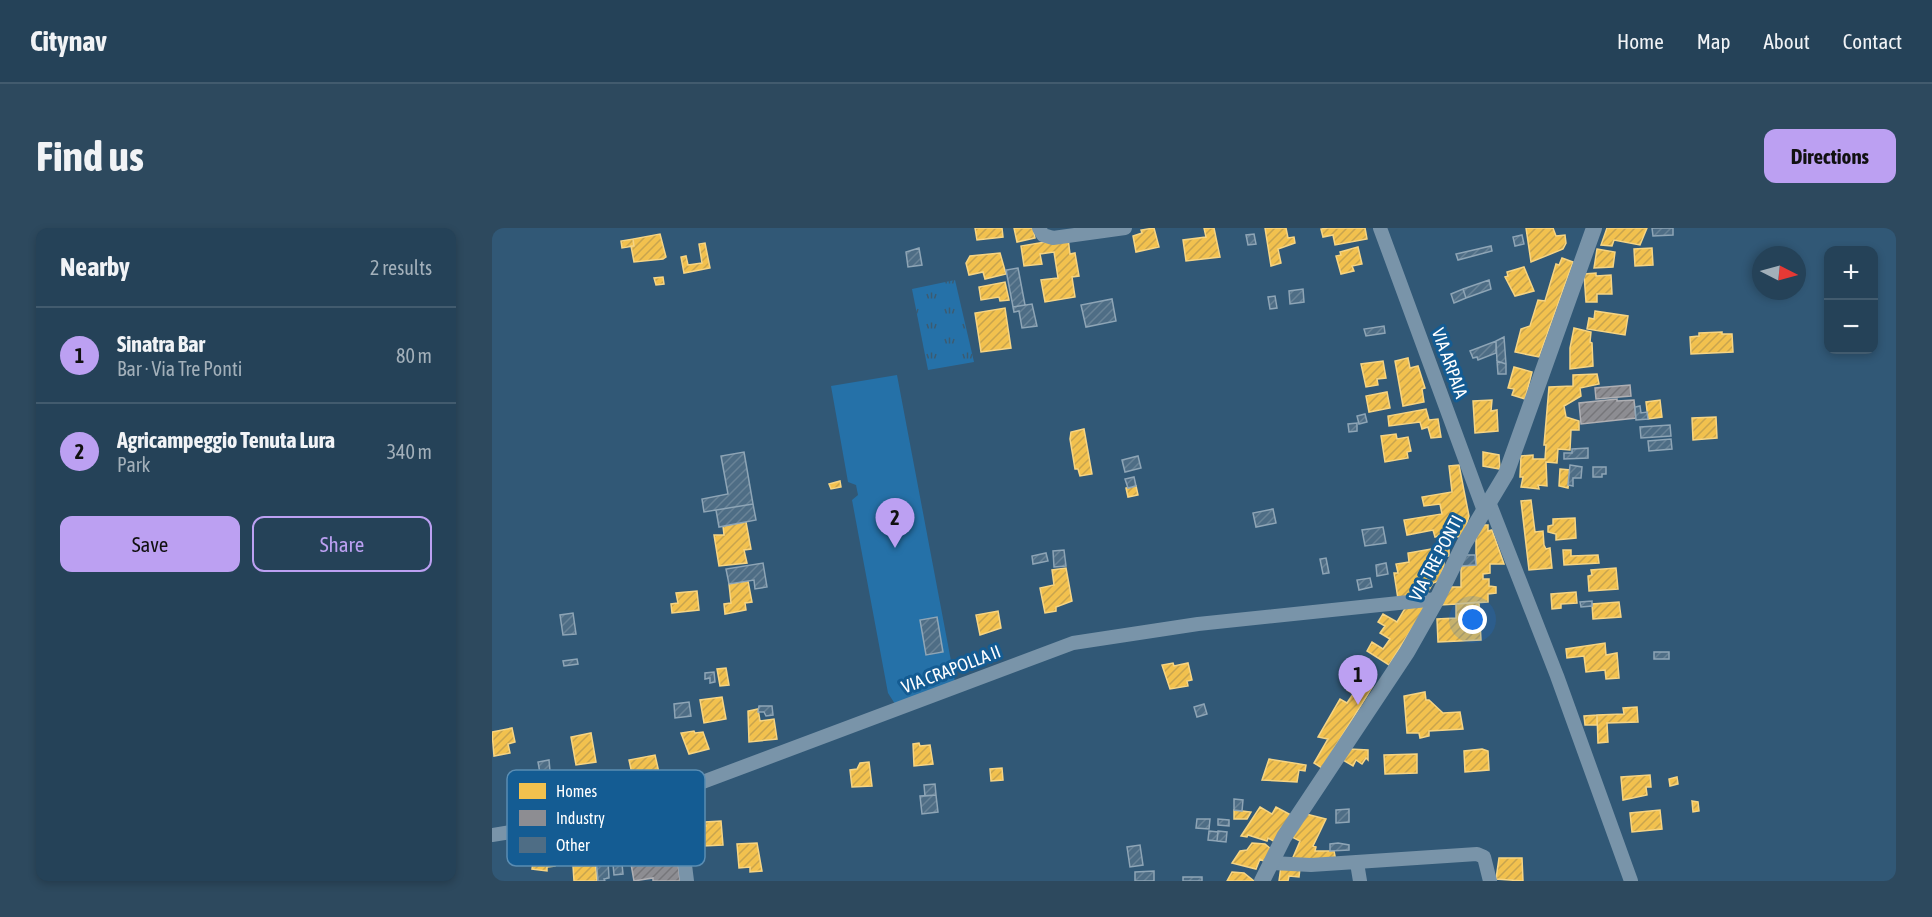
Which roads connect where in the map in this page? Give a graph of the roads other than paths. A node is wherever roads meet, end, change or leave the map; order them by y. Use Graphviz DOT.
graph roads {
  1 [pos="1039,228"];
  2 [pos="1125,228"];
  3 [pos="1380,228"];
  4 [pos="1594,228"];
  5 [pos="1487,506"];
  6 [pos="1437,599"];
  7 [pos="705,781"];
  8 [pos="507,833"];
  9 [pos="492,835"];
  10 [pos="1272,863"];
  11 [pos="1357,863"];
  12 [pos="685,866"];
  13 [pos="687,881"];
  14 [pos="1262,881"];
  15 [pos="1360,881"];
  16 [pos="1490,881"];
  17 [pos="1631,881"];
  1 -- 2 [label="street"];
  3 -- 5 [label="street, VIA ARPAIA"];
  4 -- 5 [label="street, VIA TRE PONTI"];
  5 -- 6 [label="street, VIA TRE PONTI"];
  5 -- 17 [label="street, VIA ARPAIA"];
  6 -- 7 [label="street, VIA CRAPOLLA II"];
  6 -- 10 [label="street, VIA TRE PONTI"];
  8 -- 9 [label="street, VIA CRAPOLLA II"];
  10 -- 11 [label="street"];
  10 -- 14 [label="street, VIA TRE PONTI"];
  11 -- 15 [label="street"];
  11 -- 16 [label="street"];
  12 -- 13 [label="street"];
}
